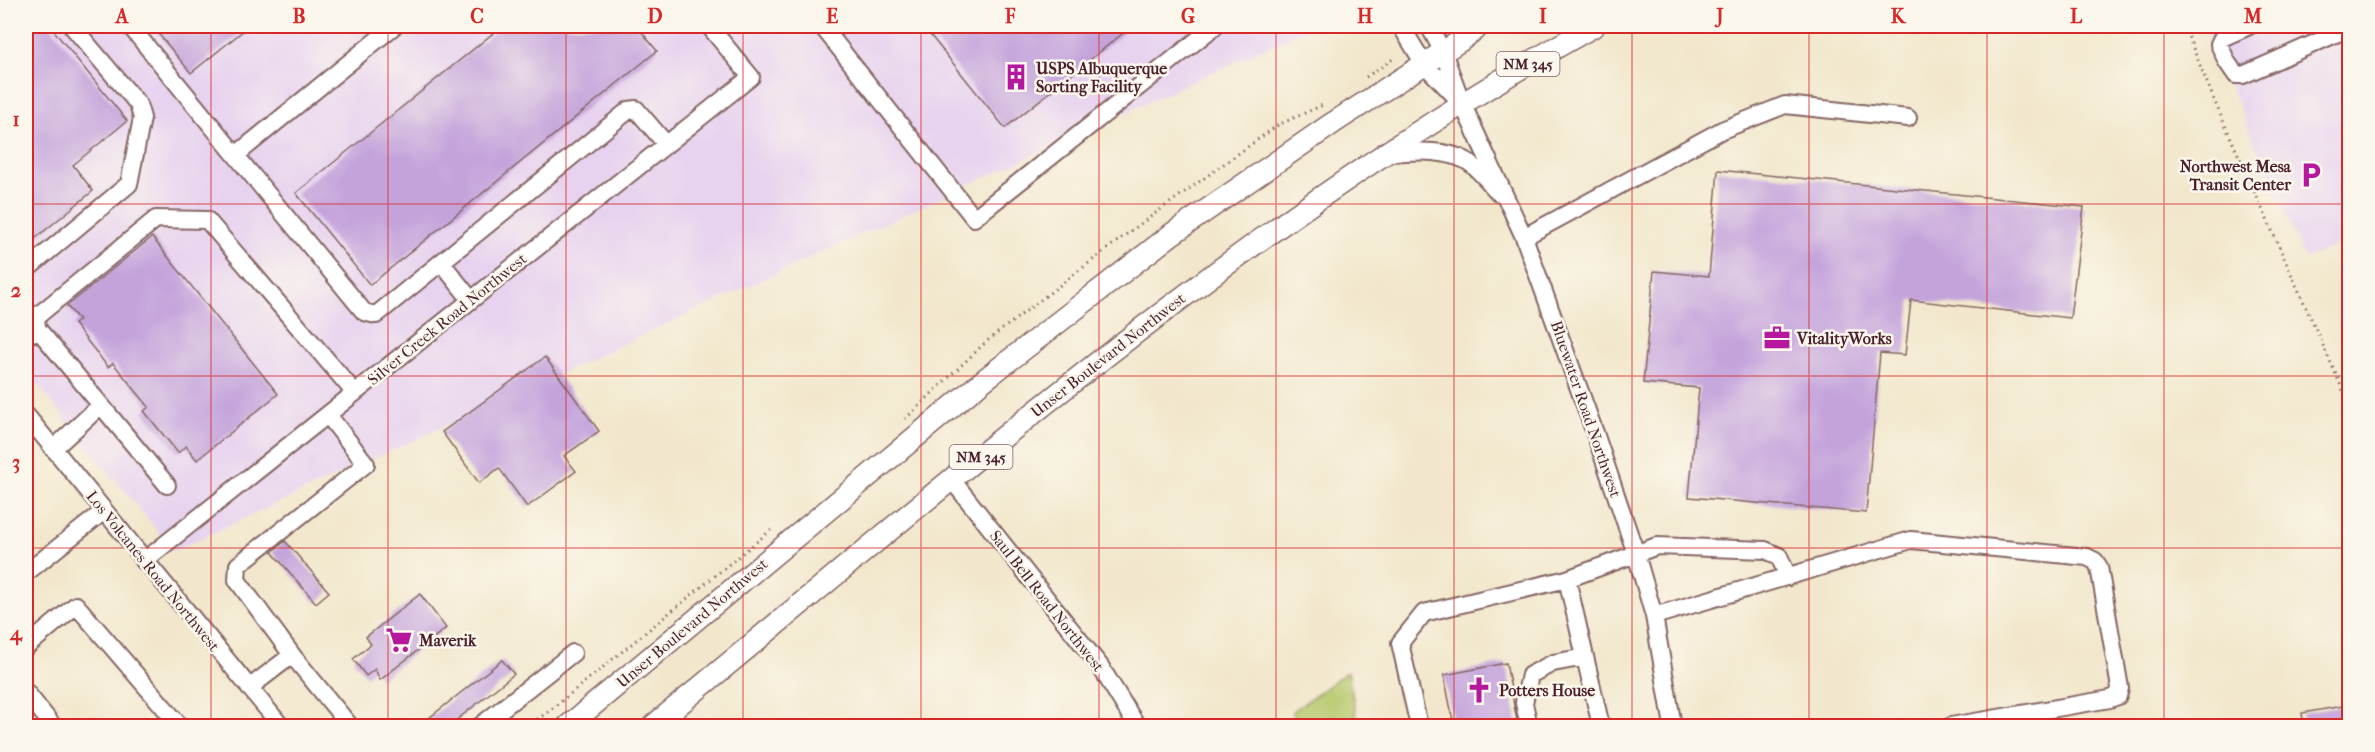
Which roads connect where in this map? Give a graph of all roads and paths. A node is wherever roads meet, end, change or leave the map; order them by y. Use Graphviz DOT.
graph roads {
  1 [pos="72,26"];
  2 [pos="130,26"];
  3 [pos="394,26"];
  4 [pos="709,26"];
  5 [pos="822,26"];
  6 [pos="1215,26"];
  7 [pos="1401,26"];
  8 [pos="1429,26"];
  9 [pos="1479,26"];
  10 [pos="1594,26"];
  11 [pos="2184,26"];
  12 [pos="2249,26"];
  13 [pos="2337,26"];
  14 [pos="1443,52"];
  15 [pos="1424,64"];
  16 [pos="1462,103"];
  17 [pos="1908,118"];
  18 [pos="666,144"];
  19 [pos="1386,153"];
  20 [pos="236,155"];
  21 [pos="1506,200"];
  22 [pos="1524,237"];
  23 [pos="441,262"];
  24 [pos="26,270"];
  25 [pos="471,300"];
  26 [pos="31,332"];
  27 [pos="355,393"];
  28 [pos="100,406"];
  29 [pos="2349,406"];
  30 [pos="26,415"];
  31 [pos="328,415"];
  32 [pos="53,449"];
  33 [pos="952,480"];
  34 [pos="167,485"];
  35 [pos="104,511"];
  36 [pos="1636,554"];
  37 [pos="144,561"];
  38 [pos="26,573"];
  39 [pos="1788,577"];
  40 [pos="1567,579"];
  41 [pos="1654,616"];
  42 [pos="26,647"];
  43 [pos="573,653"];
  44 [pos="292,655"];
  45 [pos="1585,657"];
  46 [pos="249,688"];
  47 [pos="26,692"];
  48 [pos="313,722"];
  49 [pos="53,726"];
  50 [pos="180,726"];
  51 [pos="281,726"];
  52 [pos="324,726"];
  53 [pos="350,726"];
  54 [pos="480,726"];
  55 [pos="568,726"];
  56 [pos="653,726"];
  57 [pos="1137,726"];
  58 [pos="1419,726"];
  59 [pos="1529,726"];
  60 [pos="1601,726"];
  61 [pos="1673,726"];
  62 [pos="1952,726"];
  1 -- 24 [label="street"];
  2 -- 20 [label="street"];
  3 -- 20 [label="street"];
  4 -- 18 [label="street, Silver Creek Road Northwest"];
  5 -- 6 [label="street"];
  7 -- 15 [label="street, Bluewater Road Northwest"];
  8 -- 14 [label="street, Bluewater Road Northwest"];
  9 -- 14 [label="main road, Unser Boulevard Northwest"];
  10 -- 16 [label="main road, Unser Boulevard Northwest / NM 345"];
  11 -- 29 [label="path"];
  12 -- 13 [label="street"];
  14 -- 15 [label="main road, Unser Boulevard Northwest"];
  14 -- 16 [label="street, Bluewater Road Northwest"];
  15 -- 16 [label="street, Bluewater Road Northwest"];
  15 -- 55 [label="main road, Unser Boulevard Northwest"];
  16 -- 19 [label="main road, Unser Boulevard Northwest / NM 345"];
  16 -- 21 [label="street, Bluewater Road Northwest"];
  17 -- 22 [label="street"];
  18 -- 23 [label="street"];
  18 -- 25 [label="street, Silver Creek Road Northwest"];
  19 -- 21 [label="street"];
  19 -- 33 [label="main road, Unser Boulevard Northwest / NM 345"];
  20 -- 23 [label="street"];
  21 -- 22 [label="street, Bluewater Road Northwest"];
  22 -- 36 [label="street, Bluewater Road Northwest"];
  23 -- 25 [label="street"];
  25 -- 27 [label="street, Silver Creek Road Northwest"];
  26 -- 27 [label="street"];
  26 -- 28 [label="street"];
  27 -- 31 [label="street, Silver Creek Road Northwest"];
  28 -- 32 [label="street"];
  28 -- 34 [label="street"];
  30 -- 32 [label="street, Los Volcanes Road Northwest"];
  31 -- 37 [label="street, Silver Creek Road Northwest"];
  31 -- 44 [label="street"];
  32 -- 35 [label="street, Los Volcanes Road Northwest"];
  33 -- 56 [label="main road, Unser Boulevard Northwest / NM 345"];
  33 -- 57 [label="street, Saul Bell Road Northwest"];
  35 -- 37 [label="street, Los Volcanes Road Northwest"];
  35 -- 38 [label="street"];
  36 -- 39 [label="street"];
  36 -- 40 [label="street"];
  36 -- 41 [label="street, Bluewater Road Northwest"];
  37 -- 46 [label="street, Los Volcanes Road Northwest"];
  39 -- 41 [label="street"];
  39 -- 62 [label="street"];
  40 -- 45 [label="street"];
  40 -- 58 [label="street"];
  41 -- 61 [label="street, Bluewater Road Northwest"];
  42 -- 50 [label="street"];
  43 -- 54 [label="street"];
  44 -- 46 [label="street"];
  44 -- 53 [label="street"];
  45 -- 59 [label="street"];
  45 -- 60 [label="street"];
  46 -- 51 [label="street, Los Volcanes Road Northwest"];
  47 -- 49 [label="street"];
  48 -- 52 [label="path"];
}
